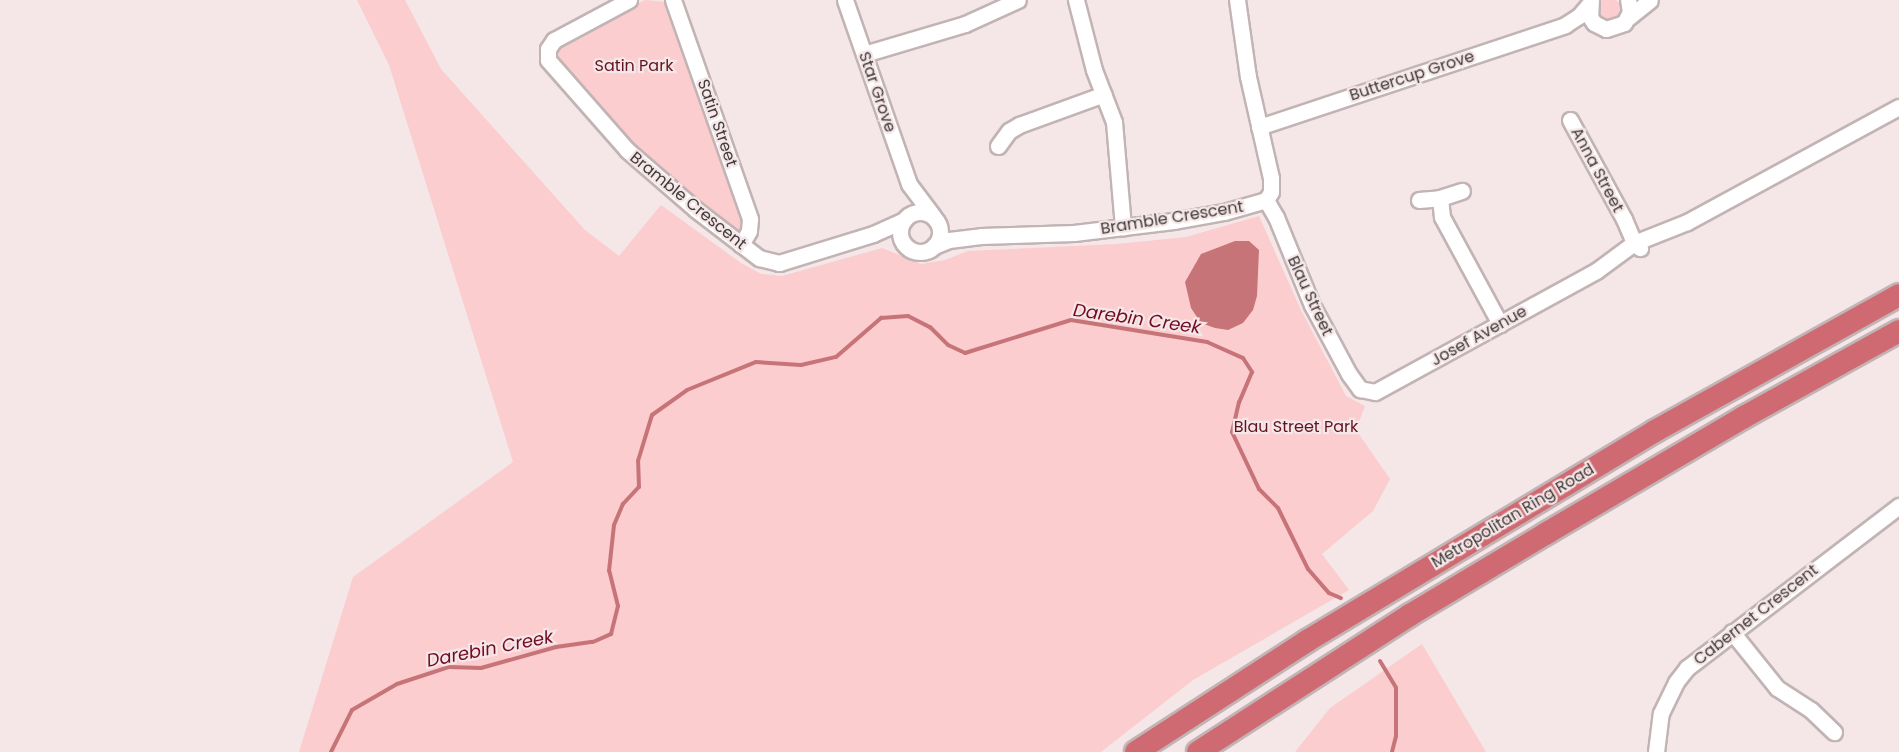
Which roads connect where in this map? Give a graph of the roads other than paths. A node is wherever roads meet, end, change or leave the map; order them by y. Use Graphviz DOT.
graph roads {
  1 [pos="629,0"];
  2 [pos="673,0"];
  3 [pos="845,0"];
  4 [pos="1018,0"];
  5 [pos="1076,0"];
  6 [pos="1237,0"];
  7 [pos="1628,0"];
  8 [pos="1650,0"];
  9 [pos="1591,1"];
  10 [pos="1628,18"];
  11 [pos="1565,25"];
  12 [pos="1600,27"];
  13 [pos="864,54"];
  14 [pos="1104,94"];
  15 [pos="1899,107"];
  16 [pos="1570,120"];
  17 [pos="1259,127"];
  18 [pos="998,147"];
  19 [pos="909,184"];
  20 [pos="1462,191"];
  21 [pos="1440,198"];
  22 [pos="1266,200"];
  23 [pos="1419,200"];
  24 [pos="906,218"];
  25 [pos="934,218"];
  26 [pos="1123,228"];
  27 [pos="873,234"];
  28 [pos="981,236"];
  29 [pos="904,243"];
  30 [pos="1638,244"];
  31 [pos="741,245"];
  32 [pos="934,246"];
  33 [pos="1899,295"];
  34 [pos="1500,324"];
  35 [pos="1899,331"];
  36 [pos="1360,389"];
  37 [pos="1899,506"];
  38 [pos="1732,632"];
  39 [pos="1834,732"];
  40 [pos="1136,752"];
  41 [pos="1198,752"];
  42 [pos="1656,752"];
  1 -- 31 [label="street, Bramble Crescent"];
  2 -- 31 [label="street, Satin Street"];
  3 -- 13 [label="street, Star Grove"];
  4 -- 13 [label="street"];
  5 -- 14 [label="street"];
  6 -- 17 [label="street, Bramble Crescent"];
  7 -- 10 [label="street"];
  8 -- 10 [label="street"];
  9 -- 11 [label="street, Buttercup Grove"];
  9 -- 12 [label="street"];
  10 -- 12 [label="street, Buttercup Grove"];
  11 -- 12 [label="street, Buttercup Grove"];
  11 -- 17 [label="street, Buttercup Grove"];
  13 -- 19 [label="street, Star Grove"];
  14 -- 18 [label="street"];
  14 -- 26 [label="street"];
  15 -- 30 [label="street, Josef Avenue"];
  16 -- 30 [label="street, Anna Street"];
  17 -- 22 [label="street, Bramble Crescent"];
  19 -- 24 [label="street, Star Grove"];
  19 -- 25 [label="street, Star Grove"];
  20 -- 21 [label="street"];
  21 -- 23 [label="street"];
  21 -- 34 [label="street"];
  22 -- 26 [label="street, Bramble Crescent"];
  22 -- 36 [label="street, Blau Street"];
  24 -- 25 [label="street"];
  24 -- 27 [label="street, Bramble Crescent"];
  24 -- 29 [label="street"];
  25 -- 28 [label="street, Bramble Crescent"];
  25 -- 32 [label="street"];
  26 -- 28 [label="street, Bramble Crescent"];
  27 -- 29 [label="street"];
  27 -- 31 [label="street, Bramble Crescent"];
  28 -- 32 [label="street, Bramble Crescent"];
  29 -- 32 [label="street"];
  30 -- 34 [label="street, Josef Avenue"];
  33 -- 40 [label="highway, Metropolitan Ring Road"];
  34 -- 36 [label="street, Josef Avenue"];
  35 -- 41 [label="highway, Metropolitan Ring Road"];
  37 -- 38 [label="street, Cabernet Crescent"];
  38 -- 39 [label="street"];
  38 -- 42 [label="street, Cabernet Crescent"];
}
